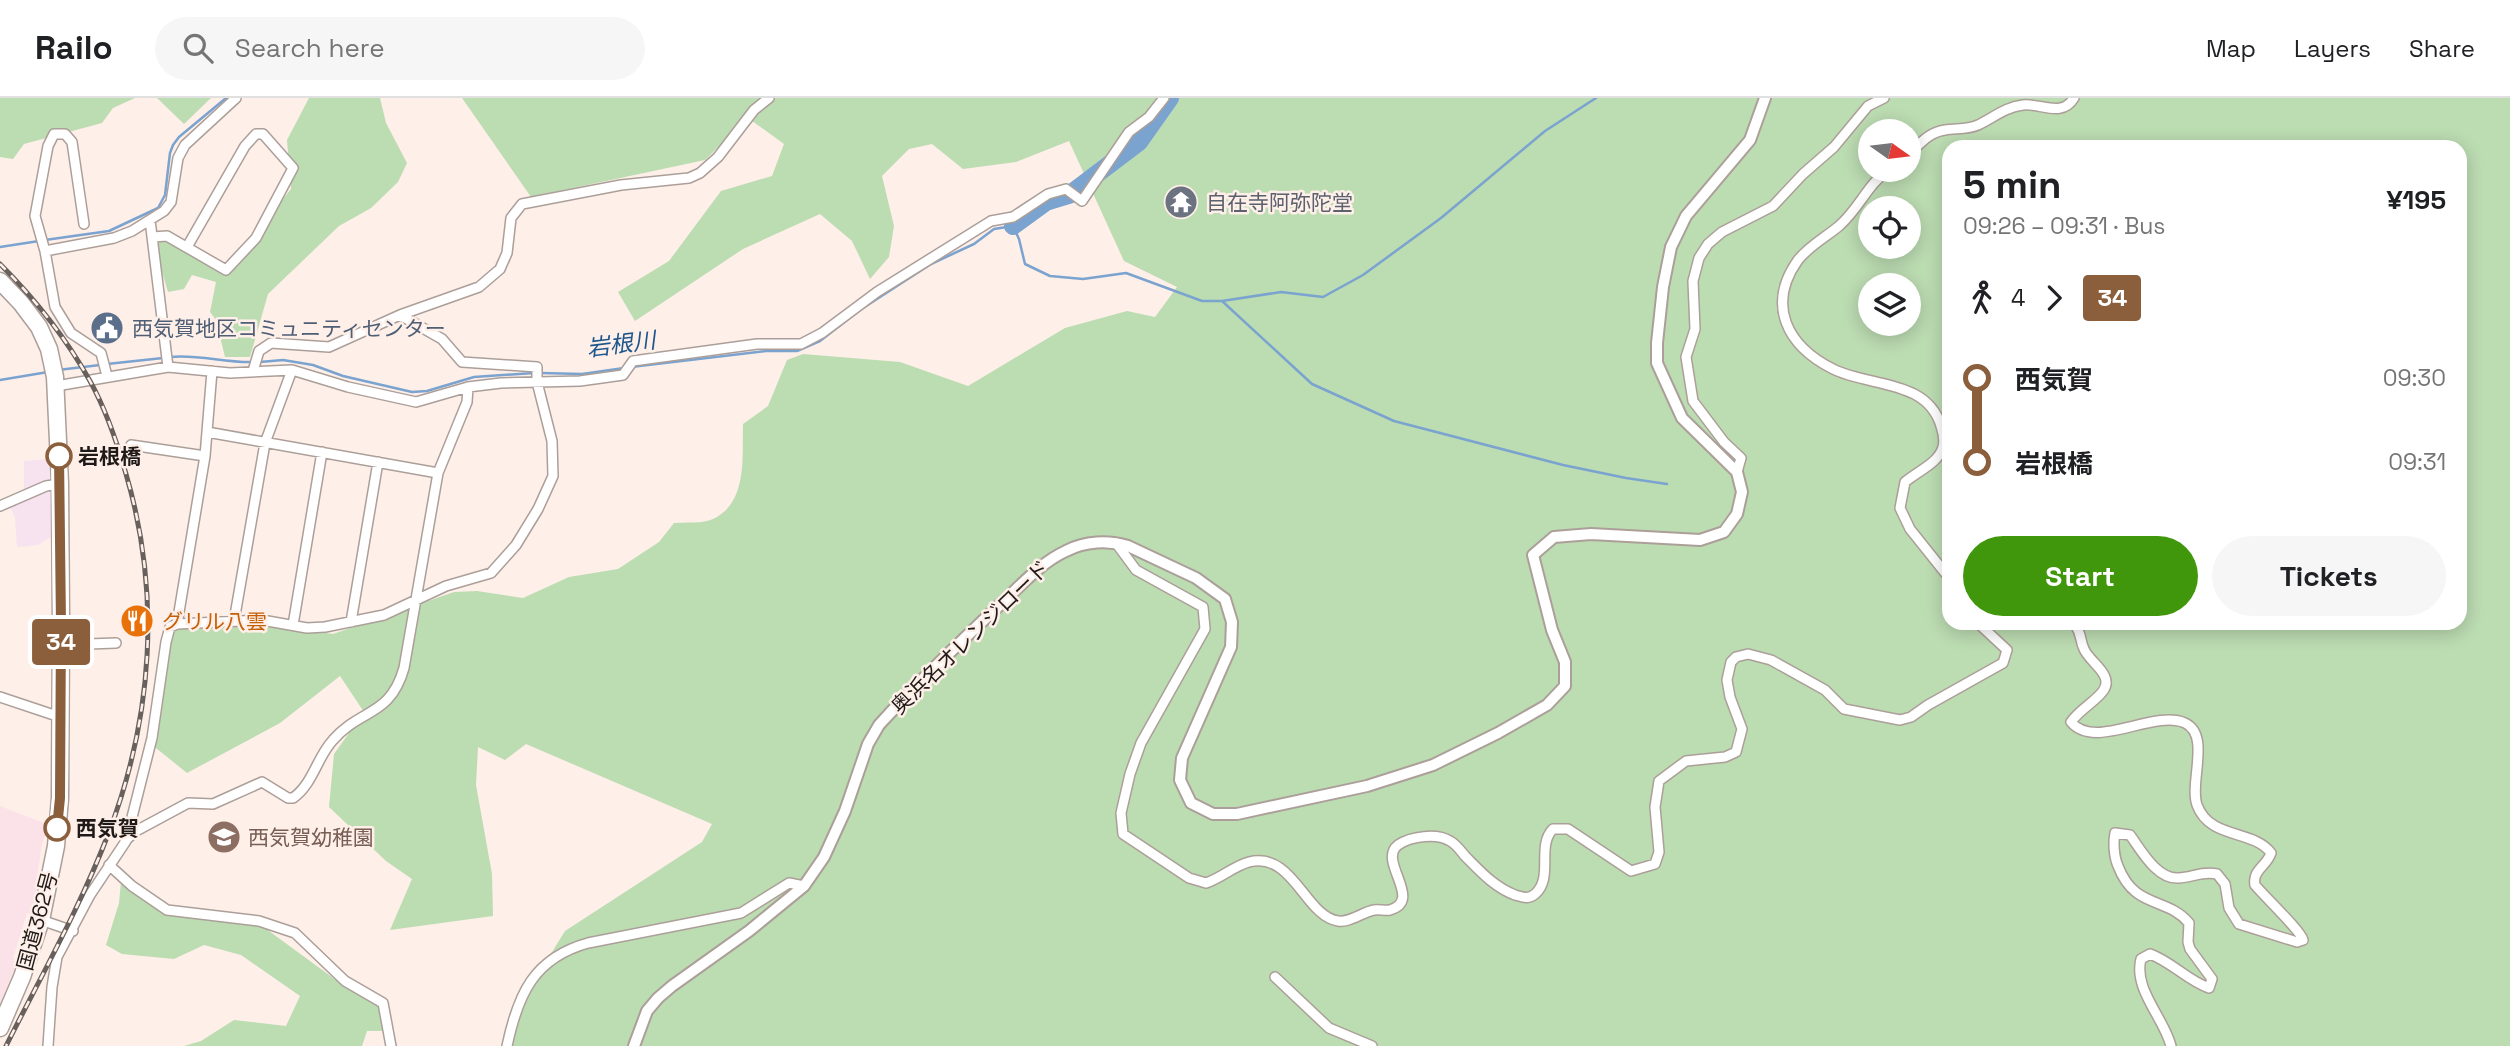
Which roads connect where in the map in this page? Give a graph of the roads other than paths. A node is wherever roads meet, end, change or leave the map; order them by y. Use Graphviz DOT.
graph roads {
  1 [pos="236,98"];
  2 [pos="769,98"];
  3 [pos="1164,98"];
  4 [pos="1765,98"];
  5 [pos="1884,98"];
  6 [pos="2074,98"];
  7 [pos="1922,141"];
  8 [pos="1875,182"];
  9 [pos="150,220"];
  10 [pos="84,225"];
  11 [pos="152,237"];
  12 [pos="187,247"];
  13 [pos="45,249"];
  14 [pos="0,281"];
  15 [pos="400,314"];
  16 [pos="168,368"];
  17 [pos="292,370"];
  18 [pos="212,371"];
  19 [pos="253,371"];
  20 [pos="107,376"];
  21 [pos="55,381"];
  22 [pos="537,382"];
  23 [pos="468,387"];
  24 [pos="1942,430"];
  25 [pos="207,432"];
  26 [pos="265,443"];
  27 [pos="131,444"];
  28 [pos="1942,450"];
  29 [pos="322,452"];
  30 [pos="205,456"];
  31 [pos="378,462"];
  32 [pos="438,472"];
  33 [pos="1737,472"];
  34 [pos="60,484"];
  35 [pos="0,506"];
  36 [pos="1116,543"];
  37 [pos="1942,568"];
  38 [pos="415,600"];
  39 [pos="234,621"];
  40 [pos="351,622"];
  41 [pos="177,624"];
  42 [pos="293,625"];
  43 [pos="1986,630"];
  44 [pos="2079,630"];
  45 [pos="116,643"];
  46 [pos="61,645"];
  47 [pos="0,697"];
  48 [pos="60,717"];
  49 [pos="125,841"];
  50 [pos="109,865"];
  51 [pos="804,886"];
  52 [pos="41,920"];
  53 [pos="73,930"];
  54 [pos="1275,976"];
  55 [pos="0,1028"];
  56 [pos="48,1046"];
  57 [pos="391,1046"];
  58 [pos="507,1046"];
  59 [pos="634,1046"];
  60 [pos="1372,1046"];
  61 [pos="2171,1046"];
  1 -- 9 [label="street"];
  2 -- 15 [label="street"];
  3 -- 22 [label="street"];
  4 -- 33 [label="street"];
  5 -- 33 [label="street"];
  6 -- 7 [label="street"];
  8 -- 24 [label="street"];
  9 -- 11 [label="street"];
  9 -- 13 [label="street"];
  10 -- 13 [label="street"];
  11 -- 12 [label="street"];
  11 -- 16 [label="street"];
  12 -- 12 [label="street"];
  13 -- 20 [label="street"];
  14 -- 21 [label="highway, 国道362号"];
  15 -- 19 [label="street"];
  15 -- 22 [label="street"];
  16 -- 18 [label="street"];
  16 -- 20 [label="street"];
  17 -- 19 [label="street"];
  17 -- 23 [label="street"];
  17 -- 26 [label="street"];
  18 -- 19 [label="street"];
  18 -- 25 [label="street"];
  20 -- 21 [label="street"];
  21 -- 34 [label="highway, 国道362号"];
  22 -- 23 [label="street"];
  22 -- 38 [label="street"];
  23 -- 32 [label="street"];
  25 -- 26 [label="street"];
  25 -- 30 [label="street"];
  26 -- 29 [label="street"];
  26 -- 39 [label="street"];
  27 -- 30 [label="street"];
  28 -- 37 [label="street"];
  29 -- 31 [label="street"];
  29 -- 42 [label="street"];
  30 -- 41 [label="street"];
  31 -- 32 [label="street"];
  31 -- 40 [label="street"];
  32 -- 38 [label="street"];
  33 -- 36 [label="street, 奥浜名オレンジロード"];
  34 -- 35 [label="street"];
  34 -- 46 [label="highway, 国道362号"];
  36 -- 43 [label="street"];
  36 -- 51 [label="street, 奥浜名オレンジロード"];
  38 -- 40 [label="street"];
  38 -- 49 [label="street"];
  39 -- 41 [label="street"];
  39 -- 42 [label="street"];
  40 -- 42 [label="street"];
  41 -- 49 [label="street"];
  44 -- 61 [label="street"];
  45 -- 46 [label="street"];
  46 -- 48 [label="highway, 国道362号"];
  47 -- 48 [label="street"];
  48 -- 52 [label="highway, 国道362号"];
  49 -- 50 [label="street"];
  50 -- 53 [label="street"];
  50 -- 57 [label="street"];
  51 -- 58 [label="street"];
  51 -- 59 [label="street, 奥浜名オレンジロード"];
  52 -- 53 [label="street"];
  52 -- 55 [label="highway, 国道362号"];
  53 -- 56 [label="street"];
  54 -- 60 [label="street"];
}
